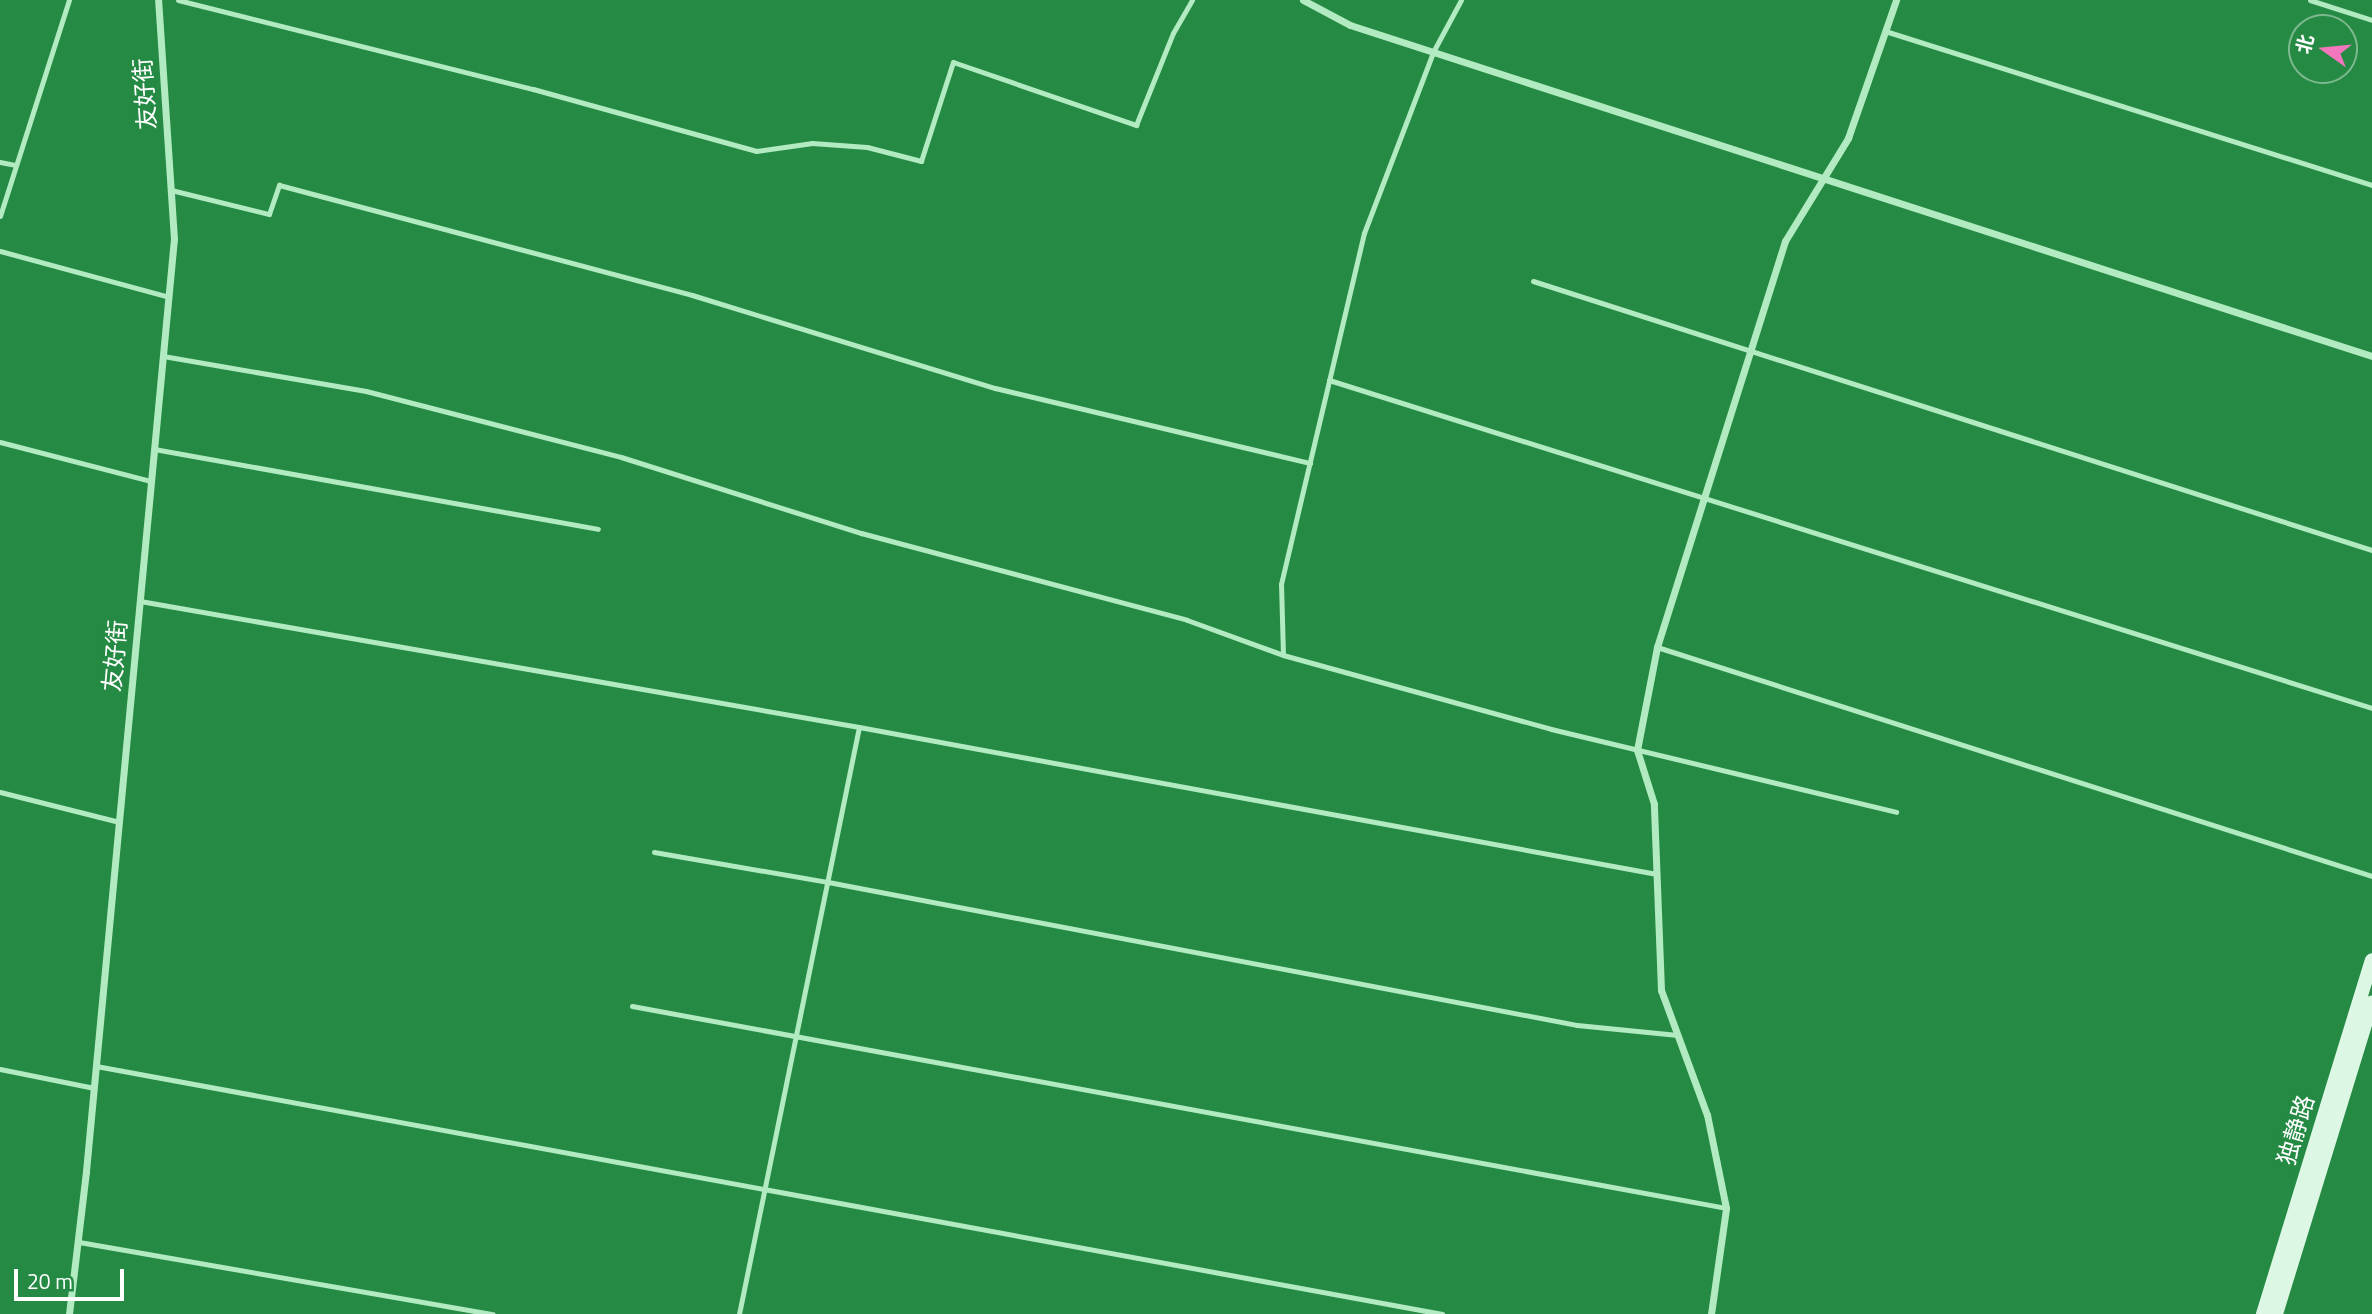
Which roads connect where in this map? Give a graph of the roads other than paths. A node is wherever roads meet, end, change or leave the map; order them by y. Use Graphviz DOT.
graph roads {
  1 [pos="69,0"];
  2 [pos="158,0"];
  3 [pos="178,0"];
  4 [pos="1192,0"];
  5 [pos="1303,0"];
  6 [pos="1461,0"];
  7 [pos="1896,0"];
  8 [pos="2309,0"];
  9 [pos="2372,20"];
  10 [pos="1885,31"];
  11 [pos="1433,52"];
  12 [pos="0,162"];
  13 [pos="15,165"];
  14 [pos="1822,180"];
  15 [pos="2372,185"];
  16 [pos="171,190"];
  17 [pos="0,216"];
  18 [pos="0,251"];
  19 [pos="1534,282"];
  20 [pos="169,297"];
  21 [pos="1749,349"];
  22 [pos="163,356"];
  23 [pos="2372,356"];
  24 [pos="1329,380"];
  25 [pos="0,442"];
  26 [pos="154,449"];
  27 [pos="1310,463"];
  28 [pos="151,481"];
  29 [pos="1703,497"];
  30 [pos="598,529"];
  31 [pos="2372,550"];
  32 [pos="139,601"];
  33 [pos="1657,648"];
  34 [pos="1283,655"];
  35 [pos="2372,708"];
  36 [pos="859,727"];
  37 [pos="1637,750"];
  38 [pos="0,792"];
  39 [pos="1896,812"];
  40 [pos="119,822"];
  41 [pos="654,852"];
  42 [pos="1657,874"];
  43 [pos="2372,876"];
  44 [pos="828,882"];
  45 [pos="2372,960"];
  46 [pos="2372,1002"];
  47 [pos="632,1006"];
  48 [pos="796,1035"];
  49 [pos="1678,1035"];
  50 [pos="96,1066"];
  51 [pos="0,1069"];
  52 [pos="94,1088"];
  53 [pos="765,1187"];
  54 [pos="1726,1208"];
  55 [pos="79,1242"];
  56 [pos="69,1314"];
  57 [pos="493,1314"];
  58 [pos="739,1314"];
  59 [pos="1442,1314"];
  60 [pos="1711,1314"];
  61 [pos="2263,1314"];
  62 [pos="2276,1314"];
  1 -- 13 [label="lane"];
  2 -- 16 [label="street, 友好街"];
  3 -- 4 [label="lane"];
  5 -- 11 [label="street"];
  6 -- 11 [label="lane"];
  7 -- 10 [label="street"];
  8 -- 9 [label="lane"];
  10 -- 14 [label="street"];
  10 -- 15 [label="lane"];
  11 -- 14 [label="street"];
  11 -- 24 [label="lane"];
  12 -- 13 [label="lane"];
  13 -- 17 [label="lane"];
  14 -- 21 [label="street"];
  14 -- 23 [label="street"];
  16 -- 20 [label="street, 友好街"];
  16 -- 27 [label="lane"];
  18 -- 20 [label="lane"];
  19 -- 21 [label="lane"];
  20 -- 22 [label="street, 友好街"];
  21 -- 29 [label="street"];
  21 -- 31 [label="lane"];
  22 -- 26 [label="street, 友好街"];
  22 -- 34 [label="lane"];
  24 -- 27 [label="lane"];
  24 -- 29 [label="lane"];
  25 -- 28 [label="lane"];
  26 -- 28 [label="street, 友好街"];
  26 -- 30 [label="lane"];
  27 -- 34 [label="lane"];
  28 -- 32 [label="street, 友好街"];
  29 -- 33 [label="street"];
  29 -- 35 [label="lane"];
  32 -- 36 [label="lane"];
  32 -- 40 [label="street, 友好街"];
  33 -- 37 [label="street"];
  33 -- 43 [label="lane"];
  34 -- 37 [label="lane"];
  36 -- 42 [label="lane"];
  36 -- 44 [label="lane"];
  37 -- 39 [label="lane"];
  37 -- 42 [label="street"];
  38 -- 40 [label="lane"];
  40 -- 50 [label="street, 友好街"];
  41 -- 44 [label="lane"];
  42 -- 49 [label="street"];
  44 -- 48 [label="lane"];
  44 -- 49 [label="lane"];
  45 -- 61 [label="street, 独静路"];
  46 -- 62 [label="street, 独静路"];
  47 -- 48 [label="lane"];
  48 -- 53 [label="lane"];
  48 -- 54 [label="lane"];
  49 -- 54 [label="street"];
  50 -- 52 [label="street, 友好街"];
  50 -- 53 [label="lane"];
  51 -- 52 [label="lane"];
  52 -- 55 [label="street, 友好街"];
  53 -- 58 [label="lane"];
  53 -- 59 [label="lane"];
  54 -- 60 [label="street"];
  55 -- 56 [label="street, 友好街"];
  55 -- 57 [label="lane"];
}
